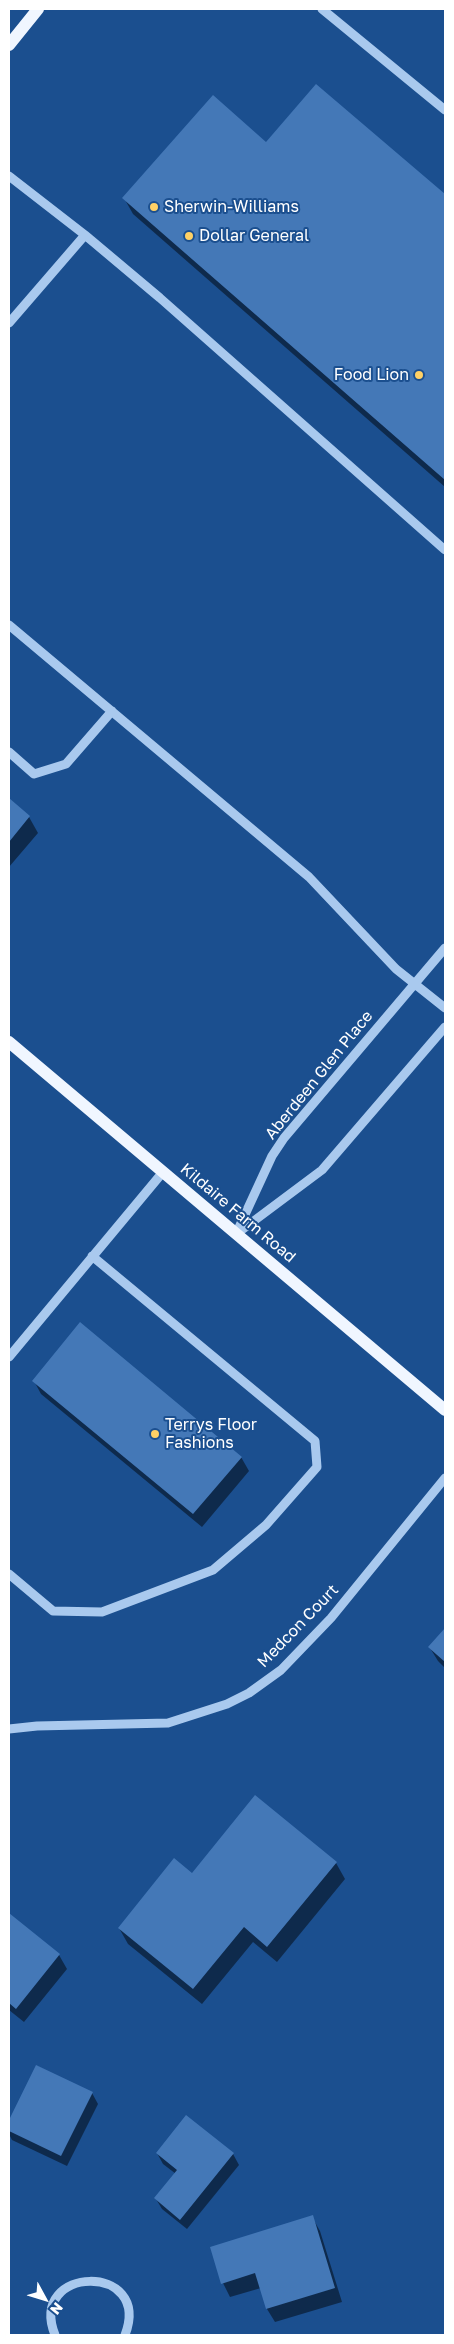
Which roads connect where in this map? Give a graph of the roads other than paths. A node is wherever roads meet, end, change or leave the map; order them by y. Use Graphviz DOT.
graph roads {
  1 [pos="38,9"];
  2 [pos="322,9"];
  3 [pos="9,45"];
  4 [pos="445,110"];
  5 [pos="9,176"];
  6 [pos="85,235"];
  7 [pos="9,323"];
  8 [pos="445,550"];
  9 [pos="9,625"];
  10 [pos="112,711"];
  11 [pos="9,752"];
  12 [pos="445,948"];
  13 [pos="414,983"];
  14 [pos="445,1008"];
  15 [pos="445,1027"];
  16 [pos="9,1042"];
  17 [pos="163,1172"];
  18 [pos="236,1234"];
  19 [pos="92,1256"];
  20 [pos="9,1357"];
  21 [pos="445,1410"];
  22 [pos="445,1478"];
  23 [pos="9,1574"];
  24 [pos="9,1729"];
  25 [pos="55,2335"];
  26 [pos="124,2335"];
  1 -- 3 [label="main road"];
  2 -- 4 [label="street"];
  5 -- 6 [label="street"];
  6 -- 7 [label="street"];
  6 -- 8 [label="street"];
  9 -- 10 [label="street"];
  10 -- 11 [label="street"];
  10 -- 13 [label="street"];
  12 -- 13 [label="street, Aberdeen Glen Place"];
  13 -- 14 [label="street"];
  13 -- 18 [label="street, Aberdeen Glen Place"];
  15 -- 18 [label="street"];
  16 -- 17 [label="main road, Kildaire Farm Road"];
  17 -- 18 [label="main road, Kildaire Farm Road"];
  17 -- 19 [label="street"];
  18 -- 21 [label="main road, Kildaire Farm Road"];
  19 -- 20 [label="street"];
  19 -- 23 [label="street"];
  22 -- 24 [label="street, Medcon Court"];
  25 -- 26 [label="street"];
}
